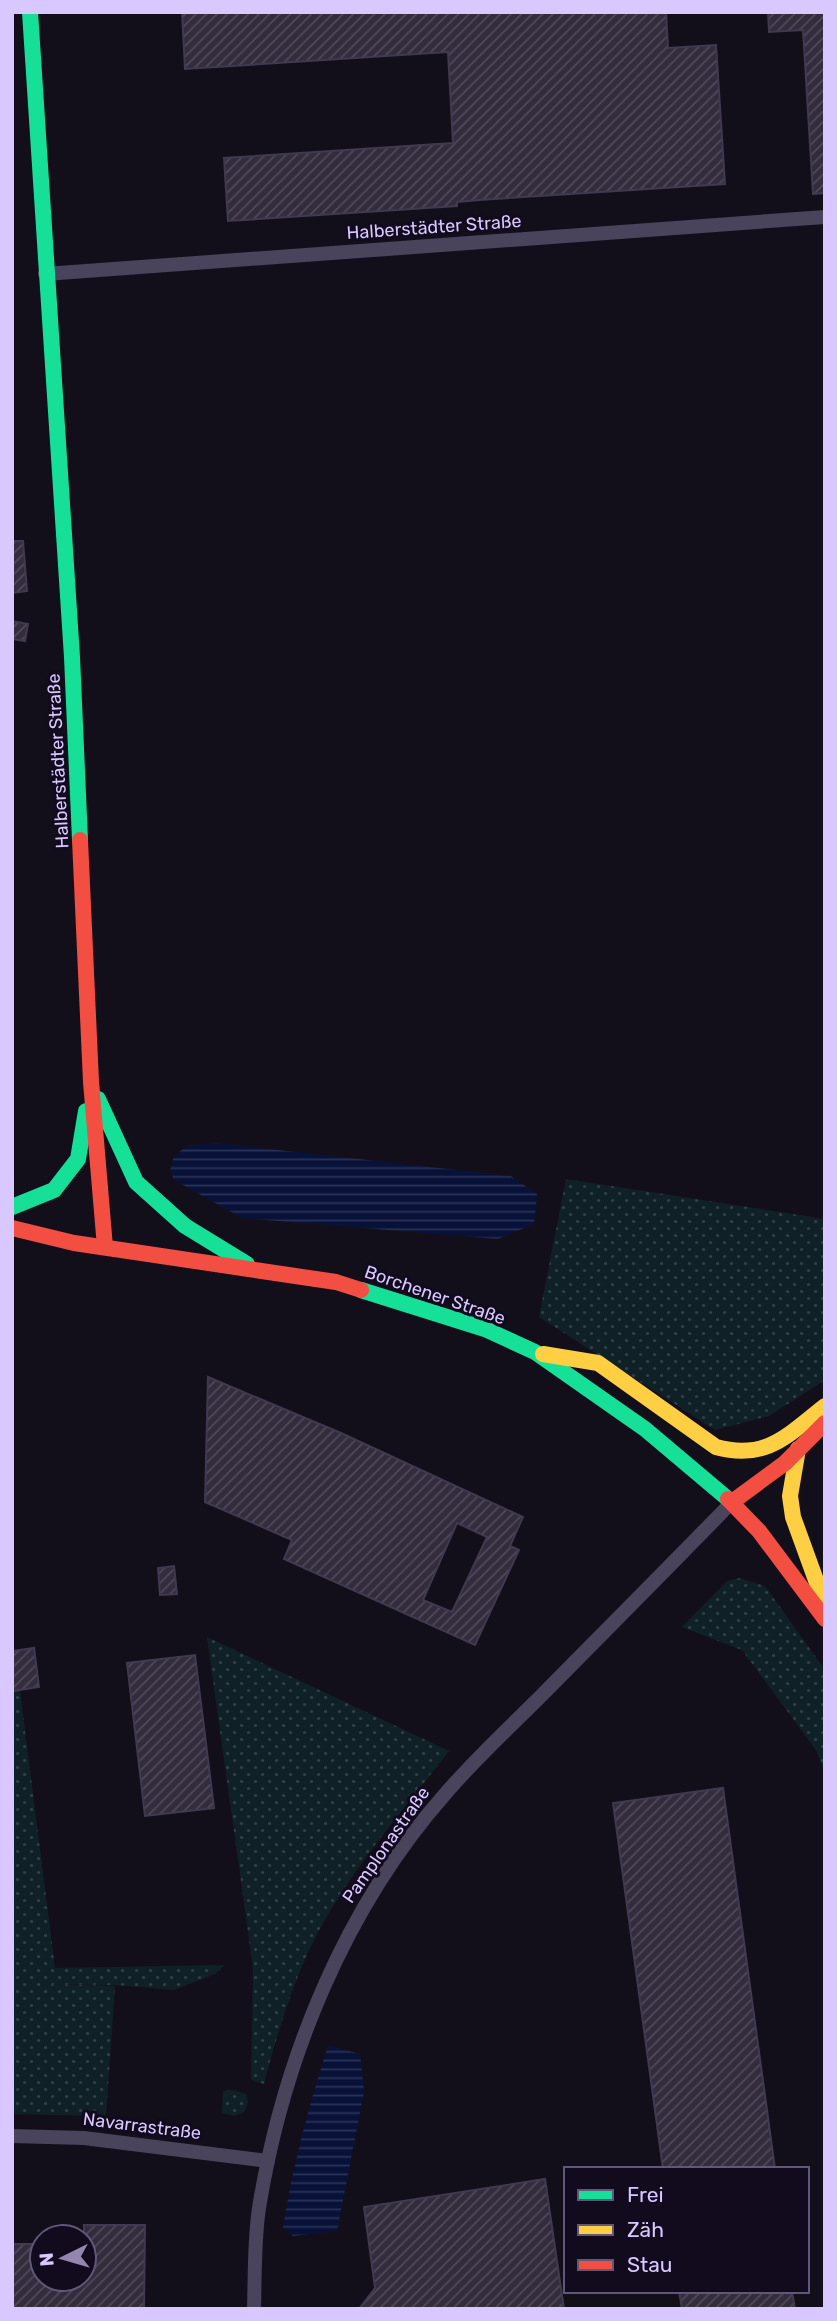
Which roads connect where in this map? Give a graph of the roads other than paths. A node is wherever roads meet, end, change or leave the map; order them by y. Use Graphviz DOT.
graph roads {
  1 [pos="30,12"];
  2 [pos="825,217"];
  3 [pos="45,274"];
  4 [pos="91,1082"];
  5 [pos="12,1208"];
  6 [pos="12,1228"];
  7 [pos="105,1247"];
  8 [pos="255,1269"];
  9 [pos="534,1352"];
  10 [pos="825,1406"];
  11 [pos="825,1423"];
  12 [pos="798,1450"];
  13 [pos="732,1502"];
  14 [pos="825,1605"];
  15 [pos="825,1619"];
  16 [pos="12,2136"];
  17 [pos="268,2161"];
  18 [pos="254,2309"];
  1 -- 3 [label="main road, Halberstädter Straße"];
  2 -- 3 [label="street, Halberstädter Straße"];
  3 -- 4 [label="main road, Halberstädter Straße"];
  4 -- 5 [label="main road"];
  4 -- 7 [label="main road, Halberstädter Straße"];
  4 -- 8 [label="main road"];
  6 -- 7 [label="main road, Borchener Straße"];
  7 -- 8 [label="main road, Borchener Straße"];
  8 -- 9 [label="main road, Borchener Straße"];
  9 -- 10 [label="main road"];
  9 -- 13 [label="main road, Borchener Straße"];
  11 -- 12 [label="main road"];
  12 -- 13 [label="main road"];
  12 -- 14 [label="main road"];
  13 -- 15 [label="main road, Borchener Straße"];
  13 -- 17 [label="street, Pamplonastraße"];
  16 -- 17 [label="street, Navarrastraße"];
  17 -- 18 [label="street, Pamplonastraße"];
}
